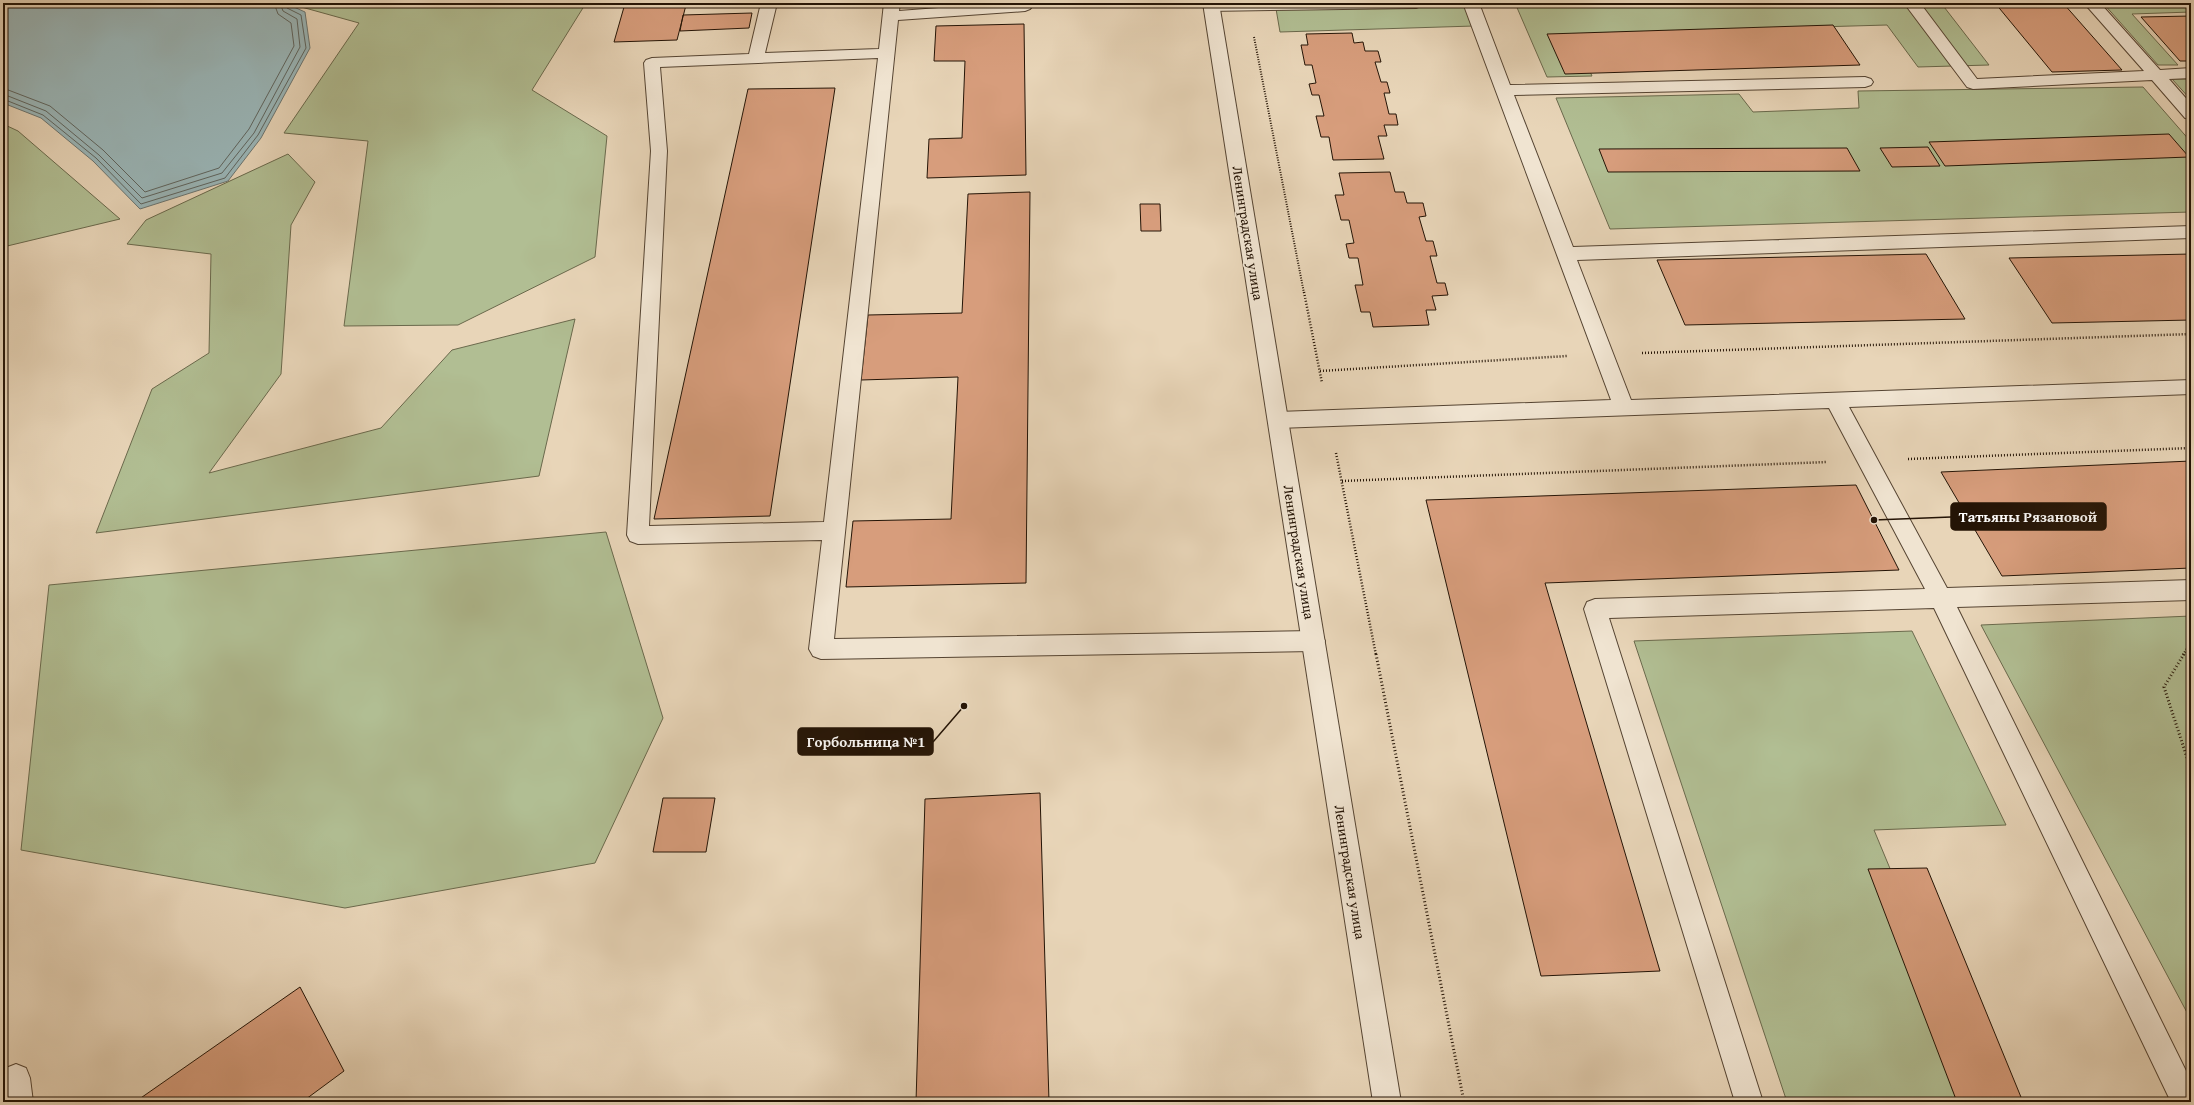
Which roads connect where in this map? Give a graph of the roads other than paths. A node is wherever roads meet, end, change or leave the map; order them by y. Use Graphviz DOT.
graph roads {
  1 [pos="769,3"];
  2 [pos="1027,3"];
  3 [pos="1416,3"];
  4 [pos="1471,3"];
  5 [pos="1912,3"];
  6 [pos="2092,3"];
  7 [pos="1212,5"];
  8 [pos="891,10"];
  9 [pos="886,53"];
  10 [pos="756,59"];
  11 [pos="2191,73"];
  12 [pos="2156,74"];
  13 [pos="1865,82"];
  14 [pos="1504,90"];
  15 [pos="2191,114"];
  16 [pos="2191,232"];
  17 [pos="1566,254"];
  18 [pos="2191,387"];
  19 [pos="1836,401"];
  20 [pos="1624,407"];
  21 [pos="1278,420"];
  22 [pos="834,531"];
  23 [pos="2191,590"];
  24 [pos="1941,598"];
  25 [pos="1313,641"];
  26 [pos="2184,1086"];
  27 [pos="1387,1102"];
  28 [pos="1749,1102"];
  1 -- 10 [label="street"];
  2 -- 8 [label="street"];
  3 -- 7 [label="street"];
  4 -- 14 [label="street"];
  5 -- 12 [label="street"];
  6 -- 12 [label="street"];
  7 -- 21 [label="street, Ленинградская улица"];
  8 -- 9 [label="street"];
  9 -- 10 [label="street"];
  9 -- 22 [label="street"];
  10 -- 22 [label="street"];
  11 -- 12 [label="street"];
  12 -- 15 [label="street"];
  13 -- 14 [label="street"];
  14 -- 17 [label="street"];
  16 -- 17 [label="street"];
  17 -- 20 [label="street"];
  18 -- 20 [label="street"];
  19 -- 24 [label="street"];
  20 -- 21 [label="street"];
  21 -- 25 [label="street, Ленинградская улица"];
  22 -- 25 [label="street"];
  23 -- 24 [label="street"];
  24 -- 26 [label="street"];
  24 -- 28 [label="street"];
  25 -- 27 [label="street, Ленинградская улица"];
}
